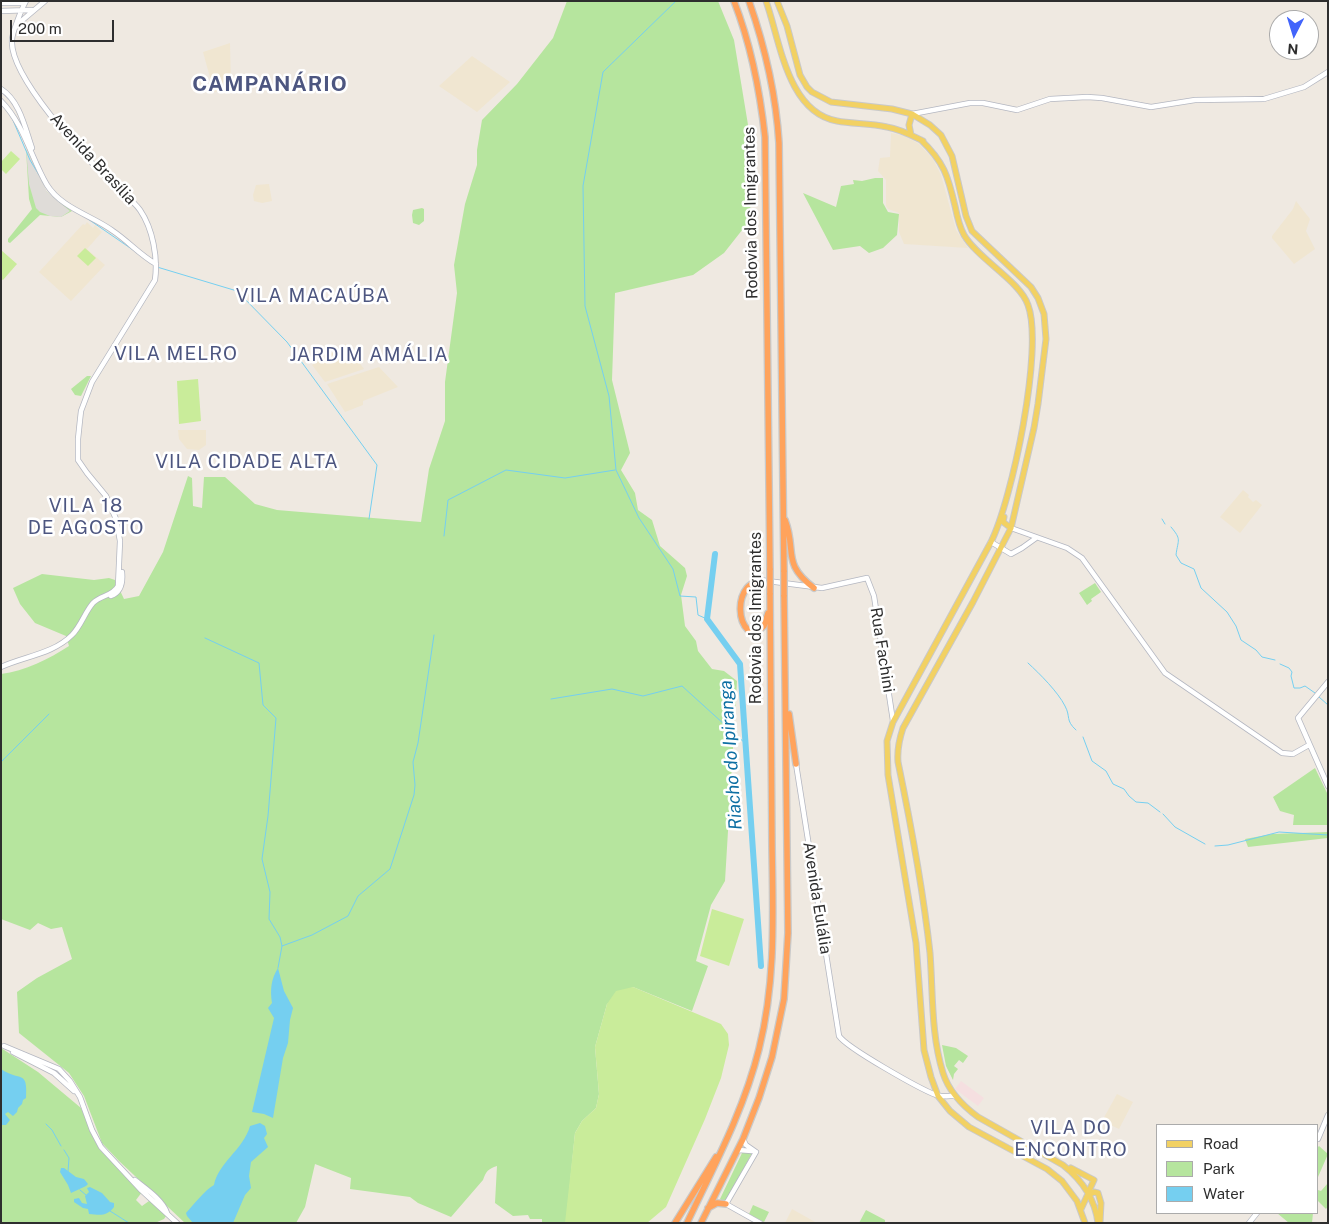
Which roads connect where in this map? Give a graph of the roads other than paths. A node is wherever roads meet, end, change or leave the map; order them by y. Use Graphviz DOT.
graph roads {
  1 [pos="45,1"];
  2 [pos="734,1"];
  3 [pos="749,1"];
  4 [pos="766,1"];
  5 [pos="777,1"];
  6 [pos="26,2"];
  7 [pos="1,3"];
  8 [pos="35,7"];
  9 [pos="1,11"];
  10 [pos="21,11"];
  11 [pos="18,24"];
  12 [pos="1328,72"];
  13 [pos="1,89"];
  14 [pos="1,101"];
  15 [pos="931,111"];
  16 [pos="912,114"];
  17 [pos="930,125"];
  18 [pos="911,135"];
  19 [pos="921,140"];
  20 [pos="952,156"];
  21 [pos="39,168"];
  22 [pos="156,264"];
  23 [pos="1004,506"];
  24 [pos="783,515"];
  25 [pos="1011,528"];
  26 [pos="1028,534"];
  27 [pos="1036,538"];
  28 [pos="991,542"];
  29 [pos="1028,544"];
  30 [pos="1002,548"];
  31 [pos="760,580"];
  32 [pos="814,588"];
  33 [pos="770,611"];
  34 [pos="1,666"];
  35 [pos="1328,682"];
  36 [pos="786,691"];
  37 [pos="894,722"];
  38 [pos="1309,745"];
  39 [pos="796,764"];
  40 [pos="1328,786"];
  41 [pos="2,1045"];
  42 [pos="938,1096"];
  43 [pos="955,1096"];
  44 [pos="1328,1115"];
  45 [pos="1319,1137"];
  46 [pos="728,1138"];
  47 [pos="743,1139"];
  48 [pos="738,1150"];
  49 [pos="756,1152"];
  50 [pos="1063,1165"];
  51 [pos="1088,1194"];
  52 [pos="726,1204"];
  53 [pos="708,1208"];
  54 [pos="1081,1209"];
  55 [pos="177,1223"];
  56 [pos="675,1223"];
  57 [pos="687,1223"];
  58 [pos="701,1223"];
  59 [pos="760,1223"];
  60 [pos="1084,1223"];
  61 [pos="1099,1223"];
  1 -- 8 [label="street"];
  2 -- 33 [label="highway, Rodovia dos Imigrantes, bridge"];
  3 -- 24 [label="highway, Rodovia dos Imigrantes"];
  4 -- 18 [label="main road"];
  5 -- 16 [label="main road"];
  6 -- 7 [label="street"];
  6 -- 10 [label="street, Avenida Brasília"];
  8 -- 10 [label="street"];
  8 -- 11 [label="street"];
  9 -- 10 [label="street"];
  10 -- 11 [label="street, Avenida Brasília"];
  11 -- 22 [label="street, Avenida Brasília"];
  12 -- 15 [label="street"];
  13 -- 21 [label="street"];
  14 -- 21 [label="street"];
  15 -- 16 [label="street"];
  15 -- 17 [label="street"];
  16 -- 17 [label="main road"];
  16 -- 18 [label="main road"];
  17 -- 20 [label="main road"];
  18 -- 19 [label="main road"];
  19 -- 20 [label="main road"];
  19 -- 23 [label="main road"];
  20 -- 25 [label="main road"];
  21 -- 22 [label="street"];
  22 -- 34 [label="street, Avenida Brasília"];
  23 -- 25 [label="main road"];
  23 -- 28 [label="main road"];
  24 -- 32 [label="highway"];
  24 -- 36 [label="highway, Rodovia dos Imigrantes, bridge"];
  25 -- 26 [label="street"];
  25 -- 30 [label="main road"];
  26 -- 27 [label="street"];
  26 -- 29 [label="street"];
  27 -- 29 [label="street"];
  27 -- 38 [label="street"];
  28 -- 30 [label="street"];
  28 -- 37 [label="main road"];
  29 -- 30 [label="street"];
  30 -- 43 [label="main road"];
  31 -- 32 [label="street"];
  31 -- 33 [label="highway"];
  32 -- 37 [label="street, Rua Fachini"];
  33 -- 46 [label="highway, Rodovia dos Imigrantes"];
  35 -- 38 [label="street"];
  36 -- 39 [label="highway"];
  36 -- 47 [label="highway, Rodovia dos Imigrantes"];
  37 -- 42 [label="main road"];
  38 -- 40 [label="street"];
  39 -- 42 [label="street, Avenida Eulália"];
  41 -- 55 [label="street"];
  42 -- 43 [label="street"];
  42 -- 54 [label="main road"];
  43 -- 50 [label="main road"];
  44 -- 45 [label="street"];
  46 -- 56 [label="highway"];
  46 -- 57 [label="highway, Rodovia dos Imigrantes"];
  47 -- 48 [label="highway, Rodovia dos Imigrantes"];
  47 -- 49 [label="street"];
  48 -- 49 [label="street"];
  48 -- 53 [label="highway, Rodovia dos Imigrantes"];
  49 -- 52 [label="street"];
  50 -- 51 [label="main road"];
  50 -- 51 [label="main road"];
  51 -- 54 [label="main road"];
  51 -- 61 [label="main road"];
  51 -- 61 [label="main road"];
  52 -- 53 [label="highway"];
  52 -- 59 [label="street"];
  53 -- 58 [label="highway, Rodovia dos Imigrantes"];
  54 -- 60 [label="main road"];
}
